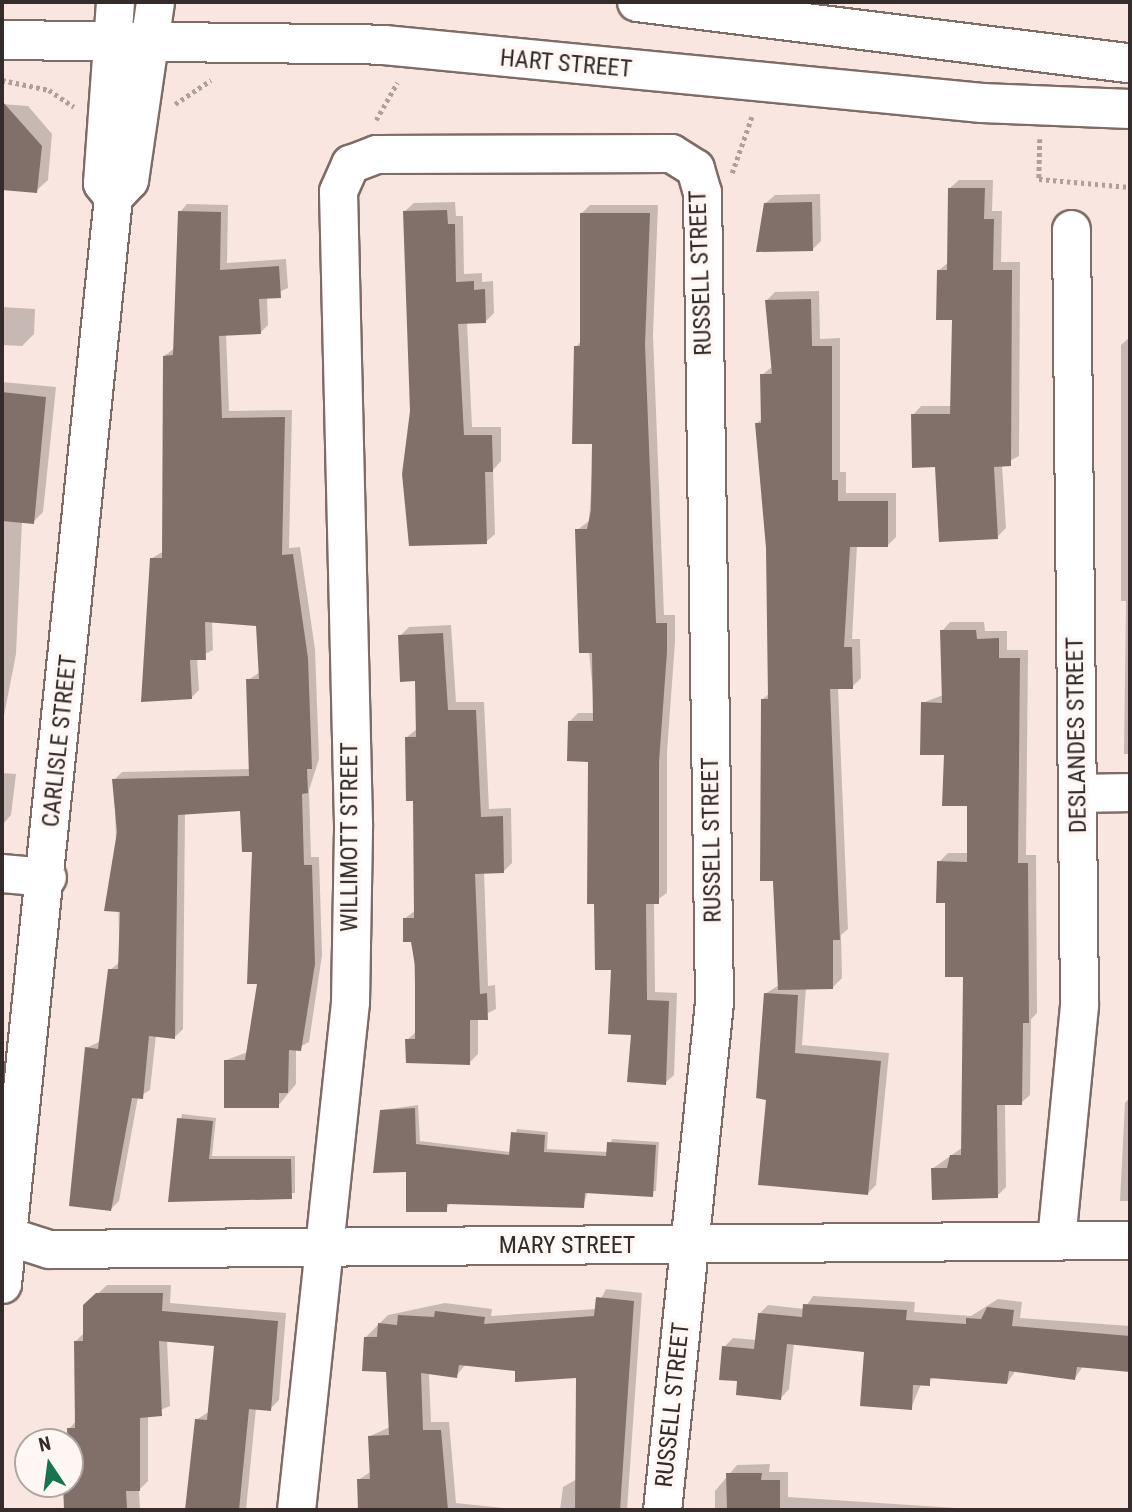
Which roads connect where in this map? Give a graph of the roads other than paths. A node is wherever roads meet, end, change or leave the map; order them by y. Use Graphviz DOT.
graph roads {
  1 [pos="115,2"];
  2 [pos="156,2"];
  3 [pos="637,2"];
  4 [pos="149,39"];
  5 [pos="2,40"];
  6 [pos="108,40"];
  7 [pos="1130,63"];
  8 [pos="1130,109"];
  9 [pos="350,164"];
  10 [pos="113,197"];
  11 [pos="1071,229"];
  12 [pos="1130,792"];
  13 [pos="1078,793"];
  14 [pos="2,873"];
  15 [pos="47,877"];
  16 [pos="4,1235"];
  17 [pos="1056,1240"];
  18 [pos="1130,1240"];
  19 [pos="690,1245"];
  20 [pos="324,1248"];
  21 [pos="2,1284"];
  22 [pos="296,1510"];
  23 [pos="662,1510"];
  1 -- 6 [label="street, CARLISLE STREET"];
  2 -- 4 [label="street, CARLISLE STREET"];
  3 -- 7 [label="main road"];
  4 -- 6 [label="main road, HART STREET"];
  4 -- 8 [label="main road, HART STREET"];
  4 -- 10 [label="street, CARLISLE STREET"];
  5 -- 6 [label="main road, HART STREET"];
  6 -- 10 [label="street, CARLISLE STREET"];
  9 -- 19 [label="street, RUSSELL STREET"];
  9 -- 20 [label="street, WILLIMOTT STREET"];
  10 -- 15 [label="street, CARLISLE STREET"];
  11 -- 13 [label="street, DESLANDES STREET"];
  12 -- 13 [label="street"];
  13 -- 17 [label="street, DESLANDES STREET"];
  14 -- 15 [label="street"];
  15 -- 16 [label="street, CARLISLE STREET"];
  16 -- 20 [label="street, MARY STREET"];
  16 -- 21 [label="street, CARLISLE STREET"];
  17 -- 18 [label="street, MARY STREET"];
  17 -- 19 [label="street, MARY STREET"];
  19 -- 20 [label="street, MARY STREET"];
  19 -- 23 [label="street, RUSSELL STREET"];
  20 -- 22 [label="street, WILLIMOTT STREET"];
}
